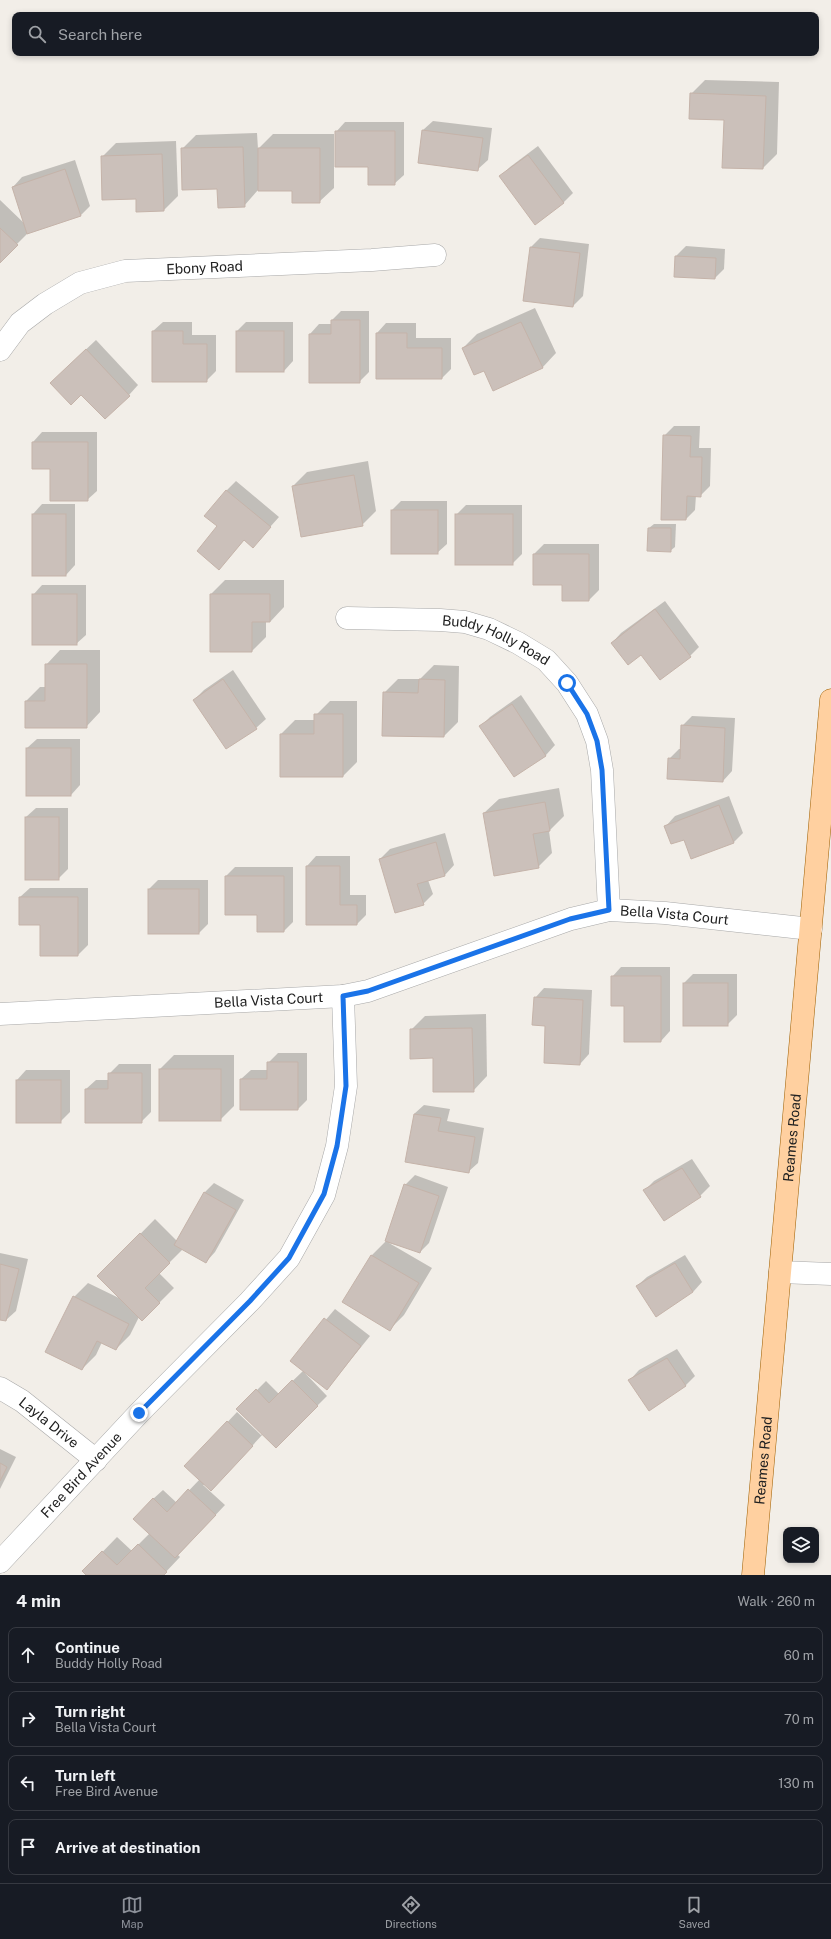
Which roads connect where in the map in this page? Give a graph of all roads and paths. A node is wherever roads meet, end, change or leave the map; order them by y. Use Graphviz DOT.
graph roads {
  1 [pos="435,255"];
  2 [pos="0,350"];
  3 [pos="347,618"];
  4 [pos="831,700"];
  5 [pos="609,910"];
  6 [pos="811,929"];
  7 [pos="343,996"];
  8 [pos="0,1014"];
  9 [pos="780,1272"];
  10 [pos="831,1274"];
  11 [pos="0,1388"];
  12 [pos="96,1460"];
  13 [pos="0,1562"];
  14 [pos="753,1575"];
  1 -- 2 [label="street, Ebony Road"];
  3 -- 5 [label="street, Buddy Holly Road"];
  4 -- 6 [label="main road, Reames Road"];
  5 -- 6 [label="street, Bella Vista Court"];
  5 -- 7 [label="street, Bella Vista Court"];
  6 -- 9 [label="main road, Reames Road"];
  7 -- 8 [label="street, Bella Vista Court"];
  7 -- 12 [label="street, Free Bird Avenue"];
  9 -- 10 [label="street"];
  9 -- 14 [label="main road, Reames Road"];
  11 -- 12 [label="street, Layla Drive"];
  12 -- 13 [label="street, Free Bird Avenue"];
}
